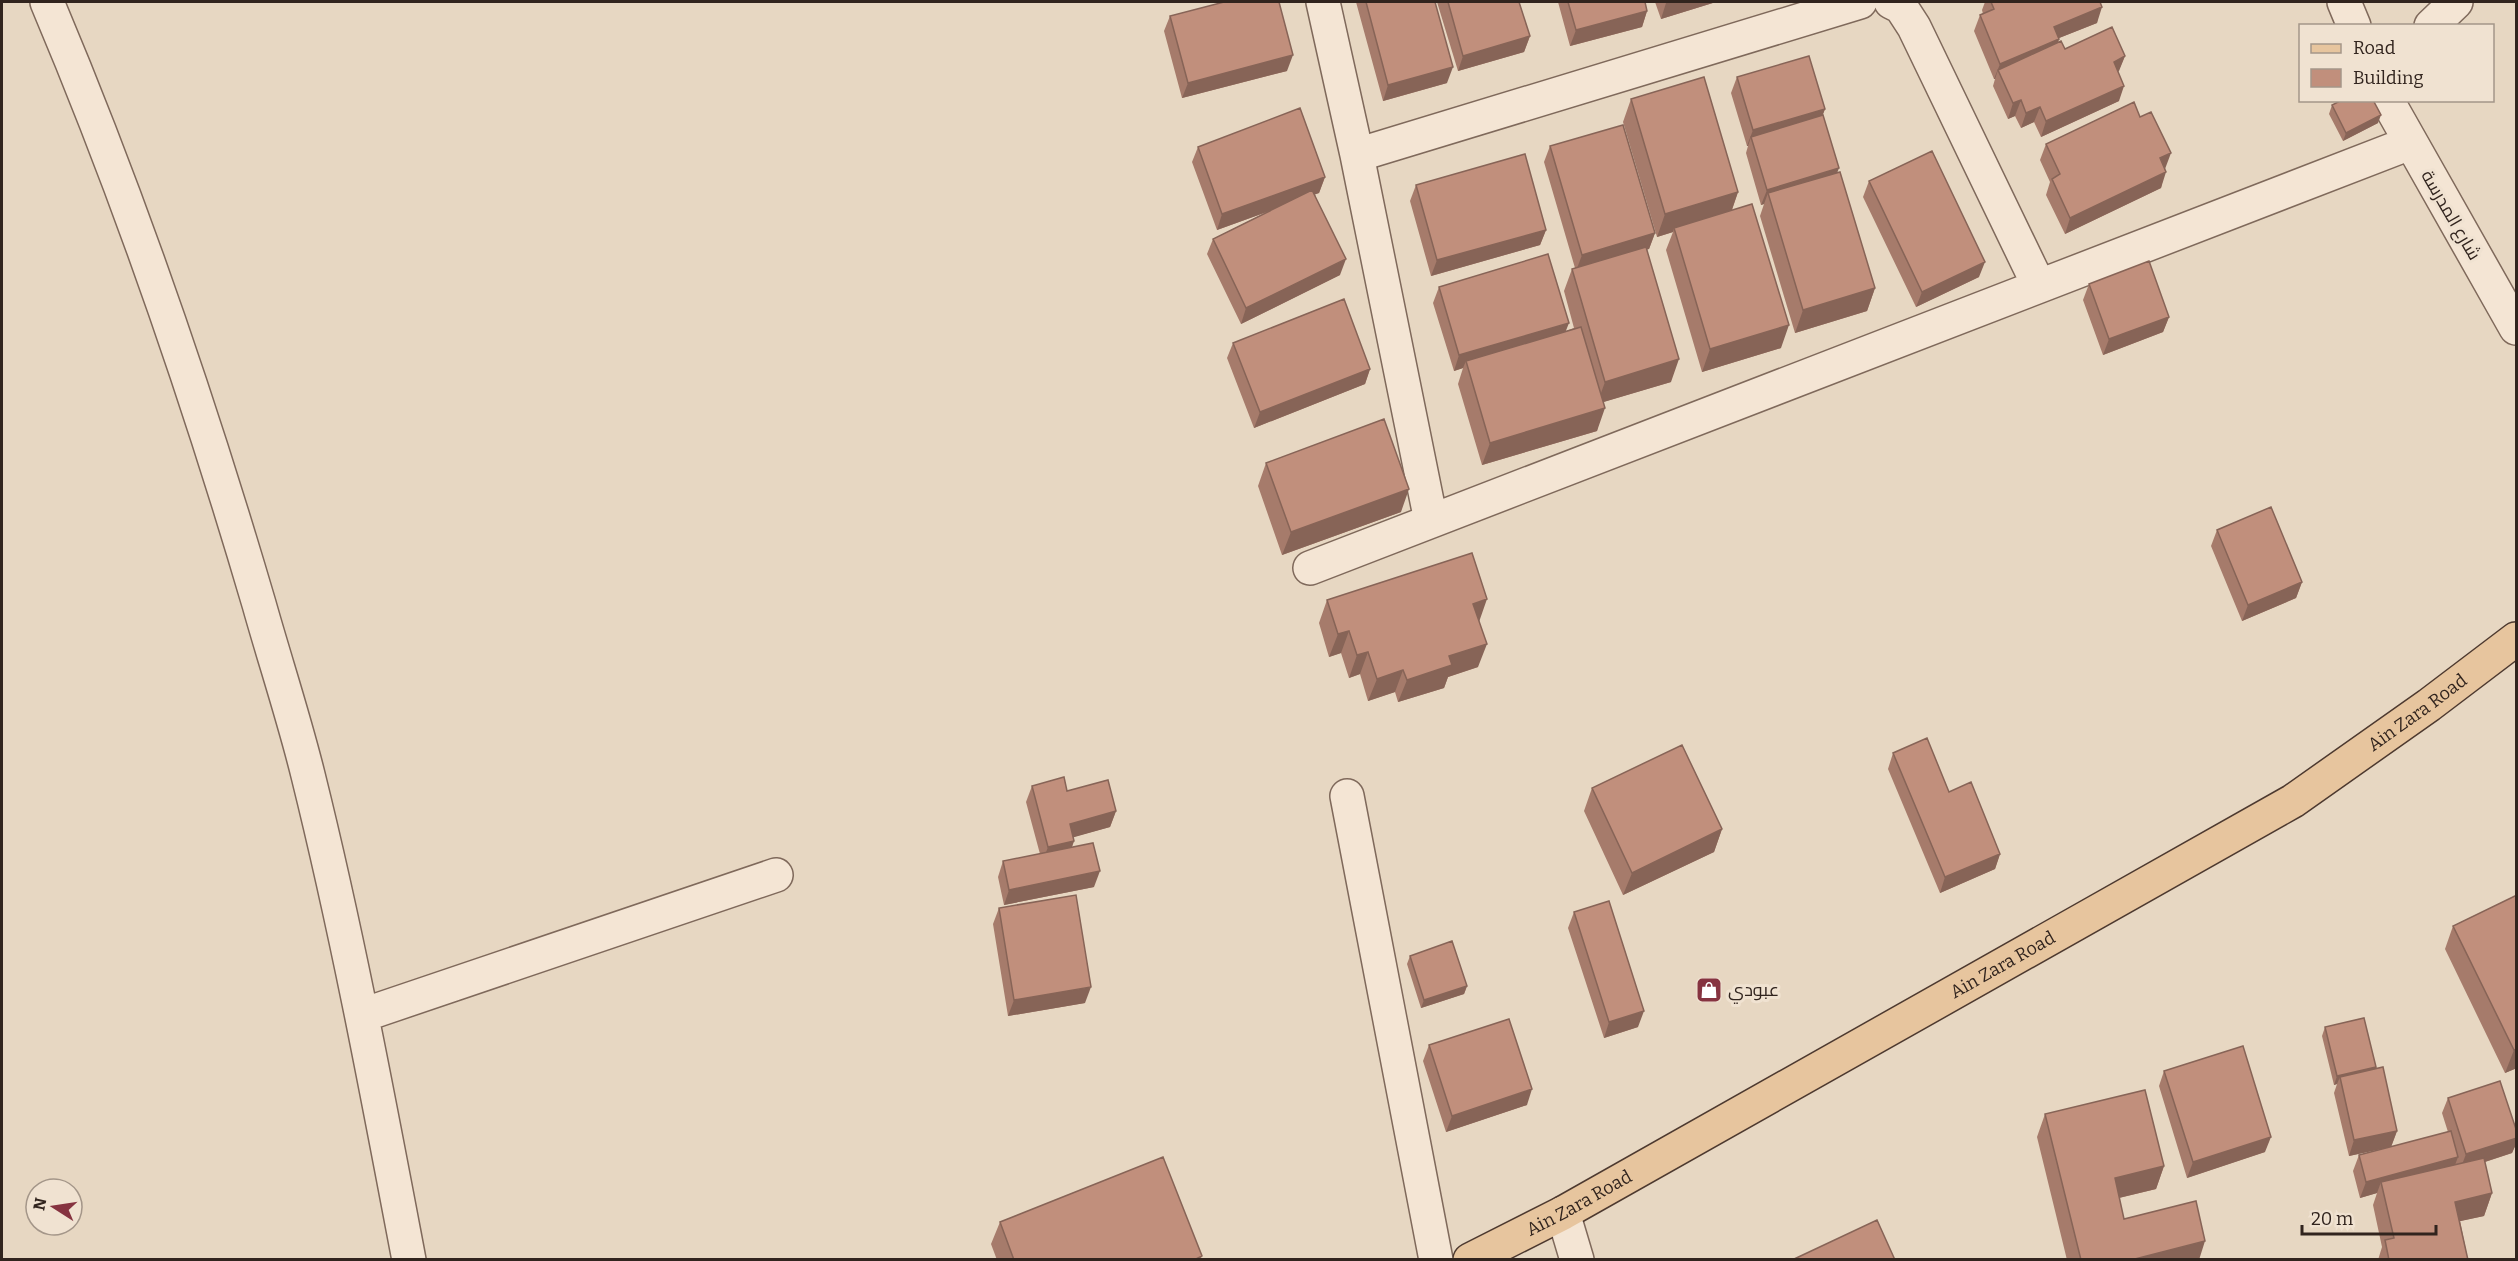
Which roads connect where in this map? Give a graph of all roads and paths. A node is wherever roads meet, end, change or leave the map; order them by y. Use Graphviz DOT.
graph roads {
  1 [pos="47,2"];
  2 [pos="1323,2"];
  3 [pos="1860,2"];
  4 [pos="1891,2"];
  5 [pos="2344,2"];
  6 [pos="2456,2"];
  7 [pos="2353,24"];
  8 [pos="2433,24"];
  9 [pos="2388,102"];
  10 [pos="2410,143"];
  11 [pos="1357,155"];
  12 [pos="2039,286"];
  13 [pos="2517,328"];
  14 [pos="1431,521"];
  15 [pos="1310,568"];
  16 [pos="2517,639"];
  17 [pos="1347,796"];
  18 [pos="776,875"];
  19 [pos="363,1015"];
  20 [pos="1563,1213"];
  21 [pos="409,1260"];
  22 [pos="1436,1260"];
  23 [pos="1470,1260"];
  24 [pos="1577,1260"];
  1 -- 19 [label="street"];
  2 -- 11 [label="street"];
  3 -- 11 [label="street"];
  4 -- 12 [label="street"];
  5 -- 7 [label="street"];
  6 -- 8 [label="street"];
  9 -- 10 [label="street, شارع المدرسة"];
  10 -- 12 [label="street"];
  10 -- 13 [label="street, شارع المدرسة"];
  11 -- 14 [label="street"];
  12 -- 14 [label="street"];
  14 -- 15 [label="street"];
  16 -- 20 [label="main road, Ain Zara Road"];
  17 -- 22 [label="street"];
  18 -- 19 [label="street"];
  19 -- 21 [label="street"];
  20 -- 23 [label="main road, Ain Zara Road"];
  20 -- 24 [label="street"];
}
